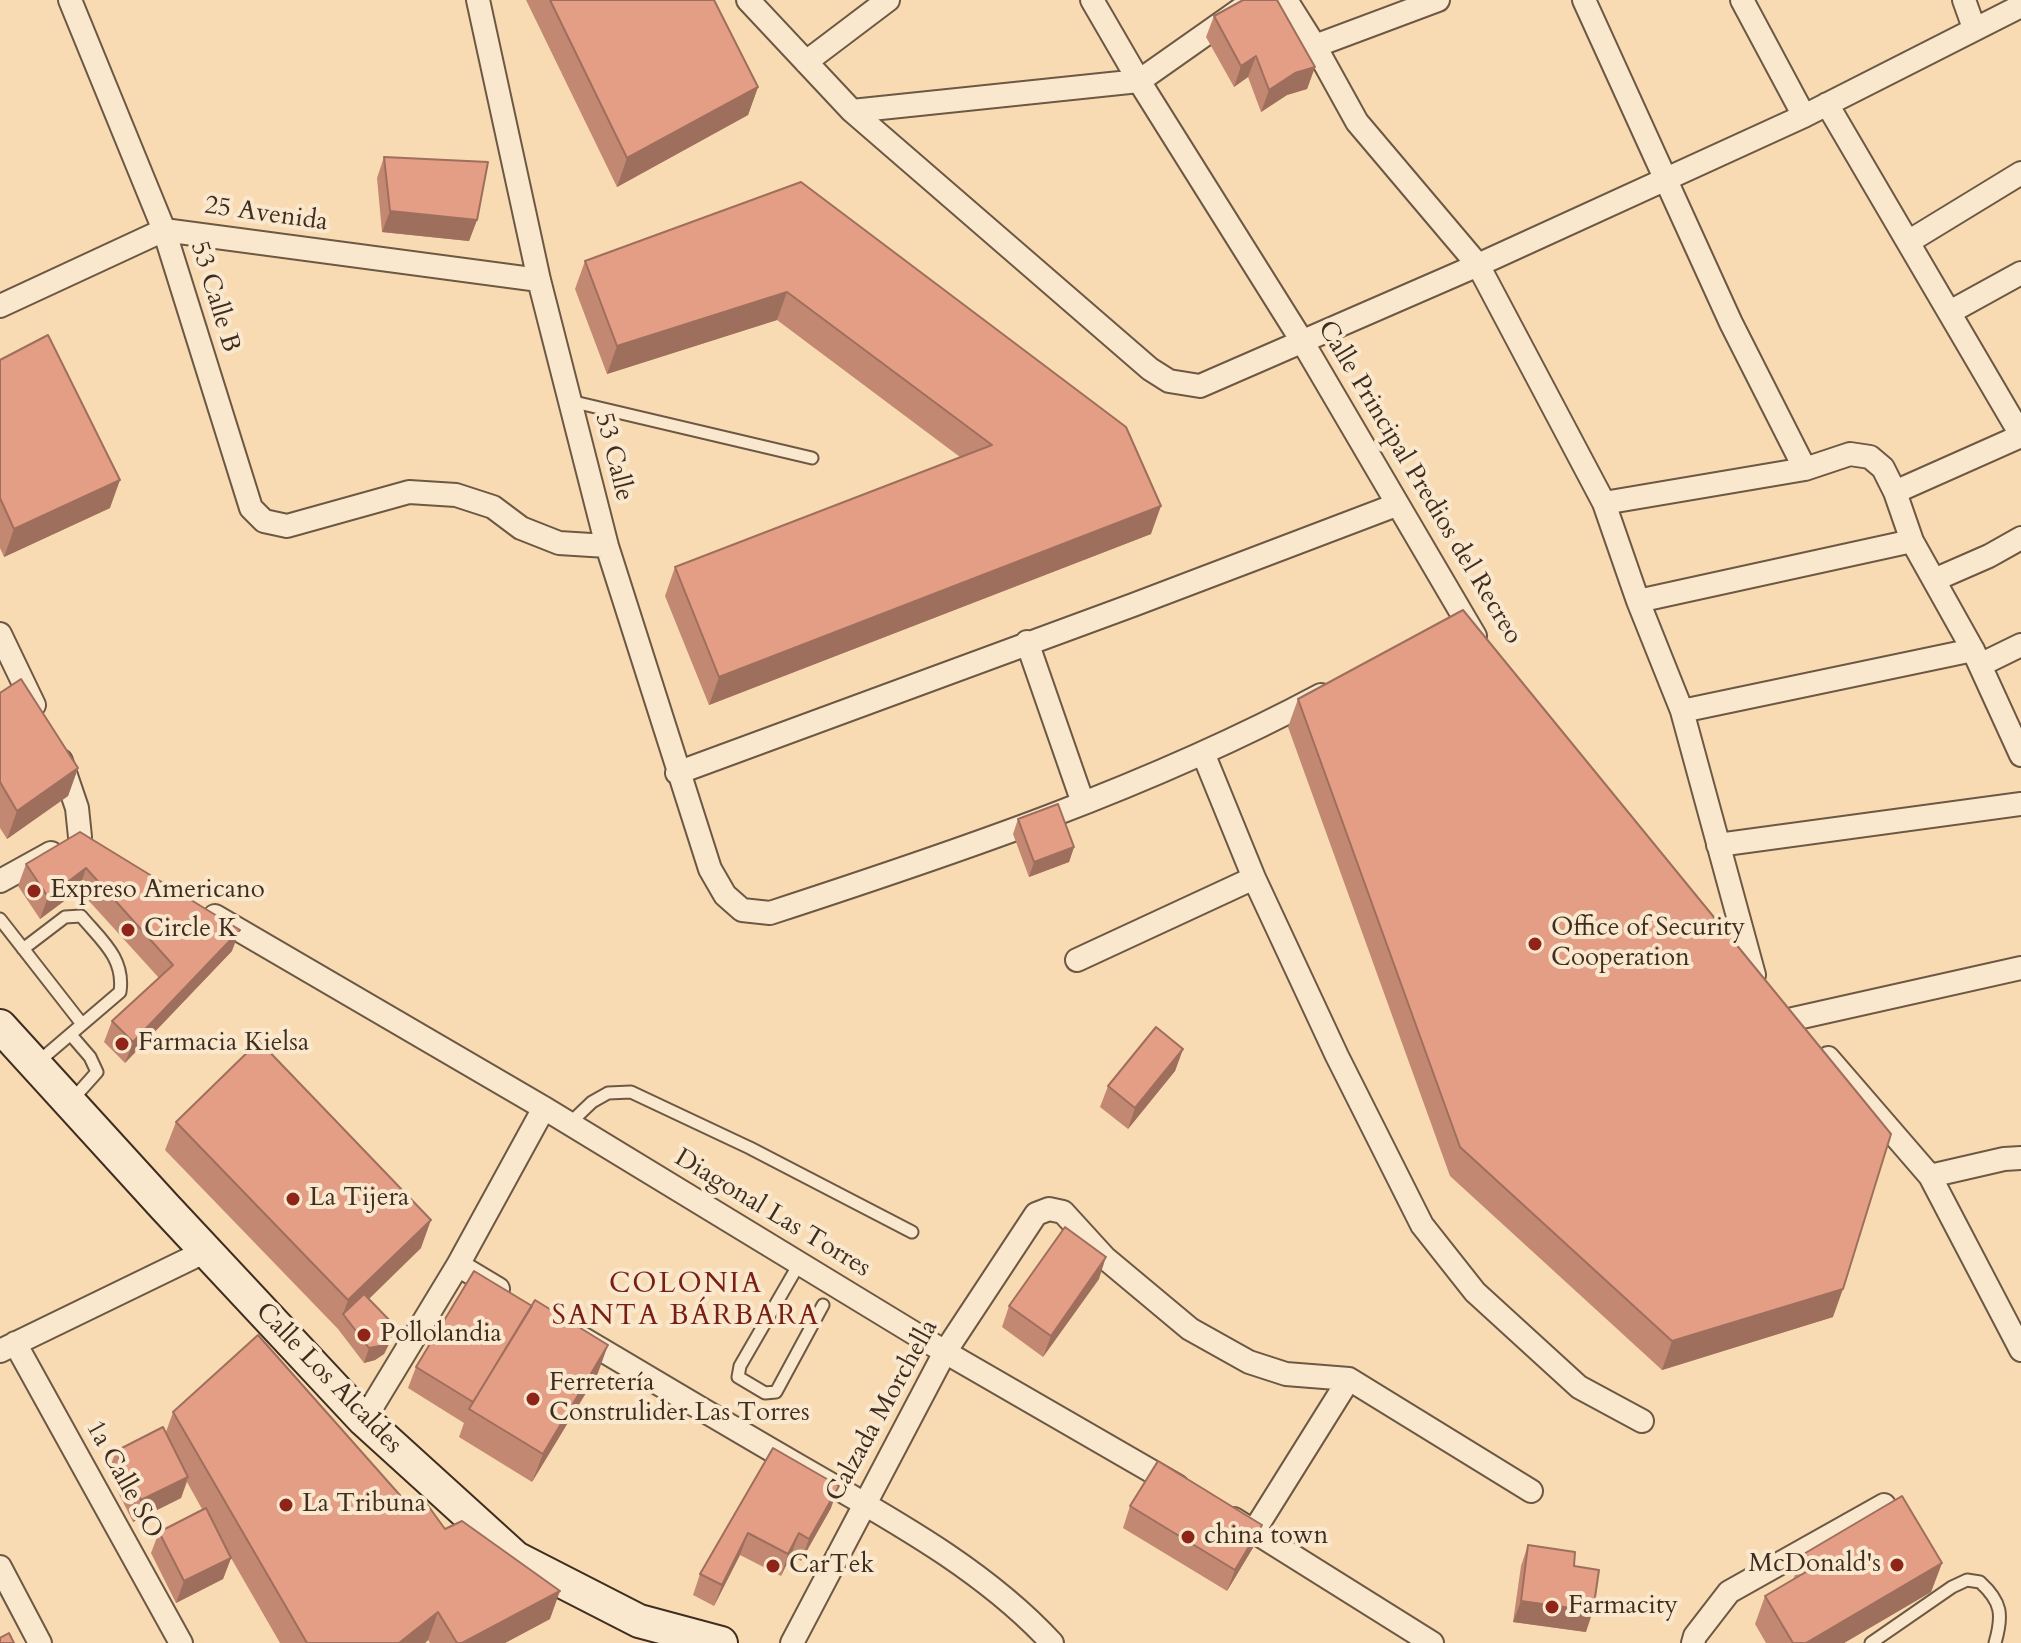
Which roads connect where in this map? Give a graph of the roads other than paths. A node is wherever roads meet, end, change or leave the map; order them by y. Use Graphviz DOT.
graph roads {
  1 [pos="70,0"];
  2 [pos="478,0"];
  3 [pos="748,0"];
  4 [pos="888,0"];
  5 [pos="1092,0"];
  6 [pos="1254,0"];
  7 [pos="1286,0"];
  8 [pos="1438,0"];
  9 [pos="1584,0"];
  10 [pos="1742,0"];
  11 [pos="1964,0"];
  12 [pos="2021,6"];
  13 [pos="1974,28"];
  14 [pos="1315,46"];
  15 [pos="806,62"];
  16 [pos="1139,81"];
  17 [pos="1827,104"];
  18 [pos="852,111"];
  19 [pos="1804,116"];
  20 [pos="2021,173"];
  21 [pos="1664,178"];
  22 [pos="164,230"];
  23 [pos="1908,242"];
  24 [pos="1478,265"];
  25 [pos="2021,273"];
  26 [pos="539,280"];
  27 [pos="0,306"];
  28 [pos="1950,312"];
  29 [pos="1302,341"];
  30 [pos="570,401"];
  31 [pos="2013,404"];
  32 [pos="2021,436"];
  33 [pos="812,458"];
  34 [pos="1805,469"];
  35 [pos="1895,492"];
  36 [pos="1604,503"];
  37 [pos="1396,505"];
  38 [pos="2021,538"];
  39 [pos="1912,541"];
  40 [pos="607,546"];
  41 [pos="1934,580"];
  42 [pos="1638,601"];
  43 [pos="0,634"];
  44 [pos="1027,642"];
  45 [pos="2021,645"];
  46 [pos="1977,657"];
  47 [pos="1490,658"];
  48 [pos="1339,685"];
  49 [pos="1682,711"];
  50 [pos="1203,753"];
  51 [pos="2021,755"];
  52 [pos="677,773"];
  53 [pos="1083,803"];
  54 [pos="2021,804"];
  55 [pos="1718,845"];
  56 [pos="1254,878"];
  57 [pos="0,881"];
  58 [pos="203,909"];
  59 [pos="0,919"];
  60 [pos="1724,940"];
  61 [pos="23,949"];
  62 [pos="1077,960"];
  63 [pos="2021,968"];
  64 [pos="82,1024"];
  65 [pos="0,1026"];
  66 [pos="71,1035"];
  67 [pos="35,1065"];
  68 [pos="69,1102"];
  69 [pos="544,1108"];
  70 [pos="569,1124"];
  71 [pos="2021,1158"];
  72 [pos="1930,1176"];
  73 [pos="912,1232"];
  74 [pos="206,1251"];
  75 [pos="799,1264"];
  76 [pos="458,1265"];
  77 [pos="512,1298"];
  78 [pos="823,1305"];
  79 [pos="567,1330"];
  80 [pos="8,1347"];
  81 [pos="2021,1350"];
  82 [pos="945,1352"];
  83 [pos="1349,1379"];
  84 [pos="364,1420"];
  85 [pos="1642,1421"];
  86 [pos="1531,1491"];
  87 [pos="864,1503"];
  88 [pos="1884,1505"];
  89 [pos="1254,1531"];
  90 [pos="0,1567"];
  91 [pos="40,1643"];
  92 [pos="181,1643"];
  93 [pos="721,1643"];
  94 [pos="792,1643"];
  95 [pos="1052,1643"];
  96 [pos="1432,1643"];
  97 [pos="1693,1643"];
  98 [pos="1871,1643"];
  99 [pos="1995,1643"];
  1 -- 22 [label="street, 53 Calle B"];
  2 -- 26 [label="street, 53 Calle"];
  3 -- 15 [label="street"];
  4 -- 15 [label="street"];
  5 -- 16 [label="street, Calle Principal Predios del Recreo"];
  6 -- 16 [label="street"];
  7 -- 14 [label="street"];
  8 -- 14 [label="street"];
  9 -- 21 [label="street"];
  10 -- 19 [label="street"];
  11 -- 13 [label="street"];
  12 -- 13 [label="street"];
  13 -- 17 [label="street"];
  14 -- 24 [label="street"];
  15 -- 18 [label="street"];
  16 -- 18 [label="street"];
  16 -- 29 [label="street, Calle Principal Predios del Recreo"];
  17 -- 19 [label="street"];
  17 -- 23 [label="street"];
  18 -- 29 [label="street"];
  19 -- 21 [label="street"];
  20 -- 23 [label="street"];
  21 -- 24 [label="street"];
  21 -- 34 [label="street"];
  22 -- 26 [label="street, 25 Avenida"];
  22 -- 27 [label="street, 25 Avenida"];
  22 -- 40 [label="street, 53 Calle B"];
  23 -- 28 [label="street"];
  24 -- 29 [label="street"];
  24 -- 36 [label="street"];
  25 -- 28 [label="street"];
  26 -- 30 [label="street, 53 Calle"];
  28 -- 31 [label="street"];
  29 -- 37 [label="street, Calle Principal Predios del Recreo"];
  30 -- 33 [label="lane"];
  30 -- 40 [label="street, 53 Calle"];
  31 -- 32 [label="street"];
  32 -- 35 [label="street"];
  34 -- 35 [label="street"];
  34 -- 36 [label="street"];
  35 -- 39 [label="street"];
  36 -- 42 [label="street"];
  37 -- 44 [label="street"];
  37 -- 47 [label="street, Calle Principal Predios del Recreo"];
  38 -- 41 [label="street"];
  39 -- 41 [label="street"];
  39 -- 42 [label="street"];
  40 -- 52 [label="street, 53 Calle"];
  41 -- 46 [label="street"];
  42 -- 49 [label="street"];
  43 -- 57 [label="street"];
  44 -- 52 [label="street"];
  44 -- 53 [label="street"];
  45 -- 46 [label="street"];
  46 -- 49 [label="street"];
  46 -- 51 [label="street"];
  48 -- 50 [label="street"];
  49 -- 55 [label="street"];
  50 -- 53 [label="street"];
  50 -- 56 [label="street"];
  52 -- 53 [label="street, 53 Calle"];
  54 -- 55 [label="street"];
  55 -- 60 [label="street"];
  56 -- 62 [label="street"];
  56 -- 85 [label="street"];
  58 -- 69 [label="street, Diagonal Las Torres"];
  59 -- 61 [label="lane"];
  61 -- 64 [label="lane"];
  61 -- 64 [label="lane"];
  63 -- 72 [label="street"];
  64 -- 66 [label="lane"];
  65 -- 67 [label="main road, Calle Los Alcaldes"];
  66 -- 67 [label="lane"];
  66 -- 68 [label="lane"];
  67 -- 68 [label="main road, Calle Los Alcaldes"];
  68 -- 74 [label="main road, Calle Los Alcaldes"];
  69 -- 70 [label="street, Diagonal Las Torres"];
  69 -- 76 [label="street"];
  70 -- 73 [label="lane"];
  70 -- 75 [label="street, Diagonal Las Torres"];
  71 -- 72 [label="street"];
  72 -- 81 [label="street"];
  74 -- 80 [label="street"];
  74 -- 84 [label="main road, Calle Los Alcaldes"];
  75 -- 78 [label="lane"];
  75 -- 82 [label="street, Diagonal Las Torres"];
  76 -- 77 [label="street"];
  76 -- 84 [label="street"];
  79 -- 87 [label="street"];
  80 -- 92 [label="street, 1a Calle SO"];
  82 -- 83 [label="street, Calzada Morchella"];
  82 -- 87 [label="street, Calzada Morchella"];
  82 -- 89 [label="street, Diagonal Las Torres"];
  83 -- 86 [label="street"];
  83 -- 89 [label="street"];
  84 -- 93 [label="main road, Calle Los Alcaldes"];
  87 -- 94 [label="street, Calzada Morchella"];
  87 -- 95 [label="street"];
  88 -- 97 [label="street"];
  89 -- 96 [label="street, Diagonal Las Torres"];
  90 -- 91 [label="street"];
  98 -- 99 [label="lane"];
}
